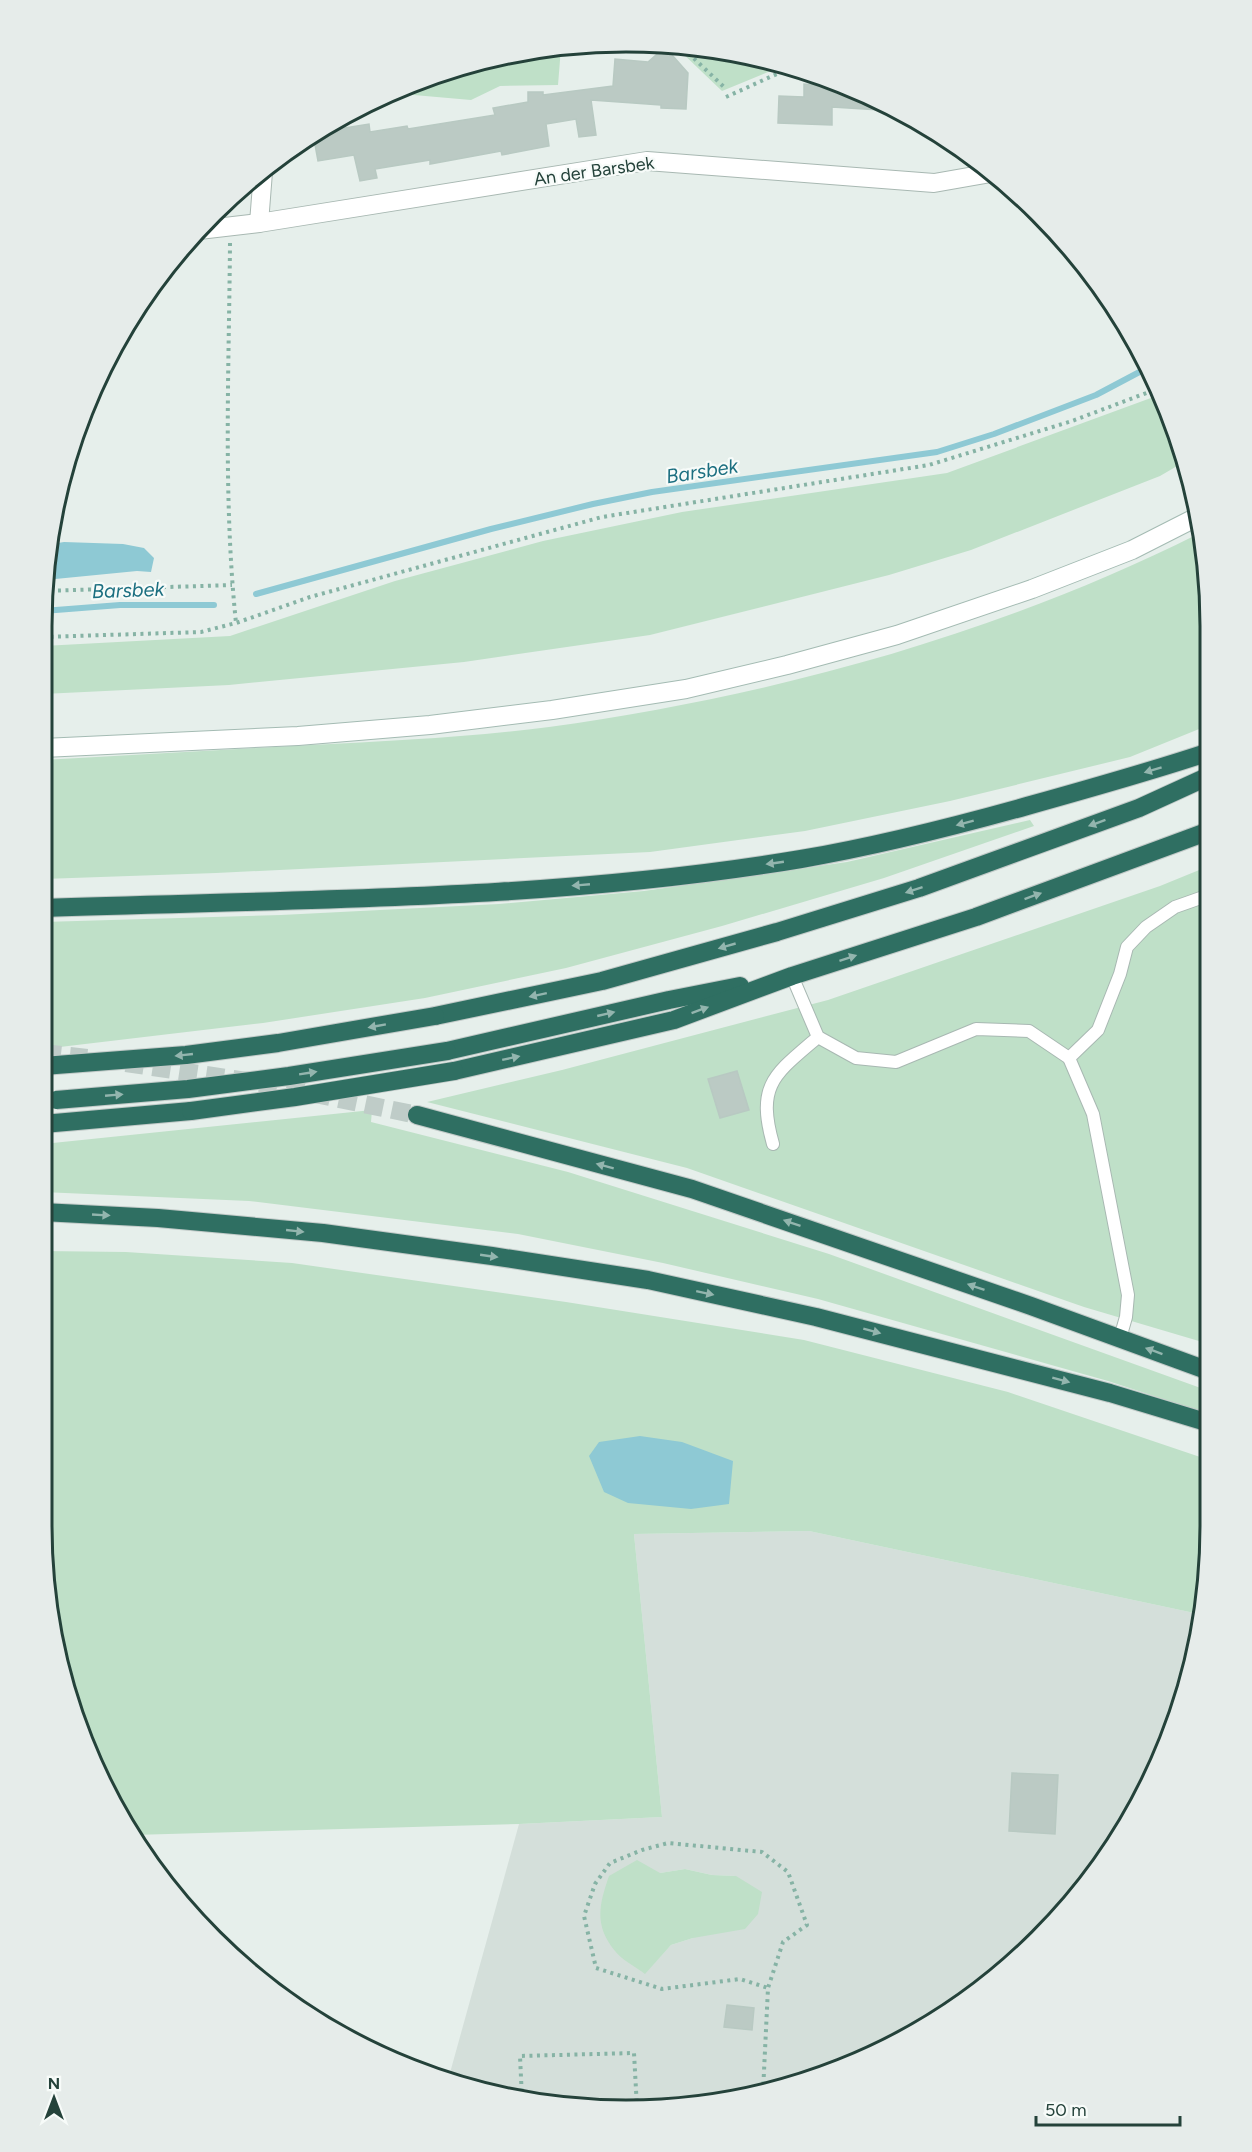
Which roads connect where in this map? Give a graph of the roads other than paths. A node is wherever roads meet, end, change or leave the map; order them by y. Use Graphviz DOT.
graph roads {
  1 [pos="980,175"];
  2 [pos="262,183"];
  3 [pos="259,223"];
  4 [pos="212,229"];
  5 [pos="1189,521"];
  6 [pos="52,748"];
  7 [pos="1200,755"];
  8 [pos="1200,780"];
  9 [pos="1200,834"];
  10 [pos="1200,898"];
  11 [pos="52,908"];
  12 [pos="792,976"];
  13 [pos="818,1037"];
  14 [pos="1069,1058"];
  15 [pos="52,1065"];
  16 [pos="52,1101"];
  17 [pos="417,1115"];
  18 [pos="52,1123"];
  19 [pos="773,1144"];
  20 [pos="52,1213"];
  21 [pos="1120,1338"];
  22 [pos="1200,1368"];
  23 [pos="1200,1420"];
  1 -- 3 [label="main road, An der Barsbek"];
  2 -- 3 [label="main road"];
  3 -- 4 [label="main road, An der Barsbek"];
  5 -- 6 [label="main road"];
  7 -- 11 [label="highway, one-way"];
  8 -- 15 [label="highway, one-way, bridge"];
  12 -- 9 [label="highway, one-way"];
  10 -- 14 [label="lane"];
  12 -- 13 [label="lane"];
  16 -- 12 [label="highway, one-way, bridge"];
  18 -- 12 [label="highway, one-way, bridge"];
  13 -- 14 [label="lane"];
  13 -- 19 [label="lane"];
  14 -- 21 [label="lane"];
  21 -- 17 [label="highway, one-way"];
  20 -- 23 [label="highway, one-way"];
  22 -- 21 [label="highway, one-way"];
}
